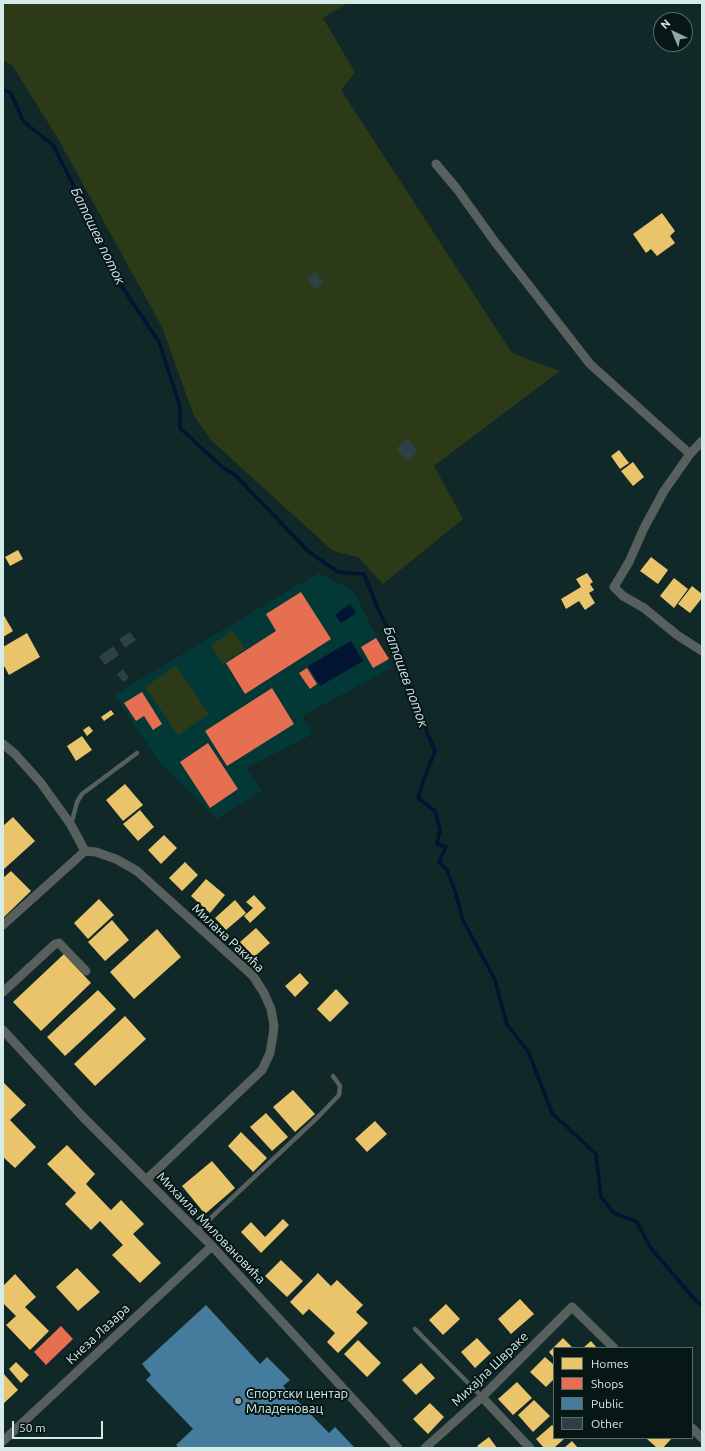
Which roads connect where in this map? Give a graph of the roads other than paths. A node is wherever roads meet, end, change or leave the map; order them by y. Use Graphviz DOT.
graph roads {
  1 [pos="436,164"];
  2 [pos="702,441"];
  3 [pos="690,454"];
  4 [pos="702,651"];
  5 [pos="3,744"];
  6 [pos="137,753"];
  7 [pos="71,825"];
  8 [pos="85,851"];
  9 [pos="3,925"];
  10 [pos="86,971"];
  11 [pos="3,992"];
  12 [pos="3,1030"];
  13 [pos="333,1076"];
  14 [pos="146,1180"];
  15 [pos="197,1230"];
  16 [pos="212,1246"];
  17 [pos="415,1329"];
  18 [pos="613,1347"];
  19 [pos="482,1396"];
  20 [pos="693,1429"];
  21 [pos="702,1438"];
  22 [pos="3,1441"];
  23 [pos="398,1448"];
  24 [pos="425,1448"];
  25 [pos="530,1448"];
  1 -- 3 [label="street"];
  2 -- 3 [label="street"];
  3 -- 4 [label="street"];
  5 -- 7 [label="street"];
  6 -- 7 [label="lane"];
  7 -- 8 [label="street"];
  8 -- 9 [label="street"];
  8 -- 14 [label="street, Милана Ракића"];
  10 -- 11 [label="street"];
  12 -- 14 [label="street, Михаила Миловановића"];
  13 -- 15 [label="lane"];
  14 -- 15 [label="street, Михаила Миловановића"];
  15 -- 16 [label="street, Михаила Миловановића"];
  16 -- 22 [label="street, Кнеза Лазара"];
  16 -- 23 [label="street, Михаила Миловановића"];
  17 -- 19 [label="lane"];
  18 -- 19 [label="street, Михајла Швраке"];
  19 -- 24 [label="street, Михајла Швраке"];
  19 -- 25 [label="street"];
  20 -- 21 [label="street"];
}
